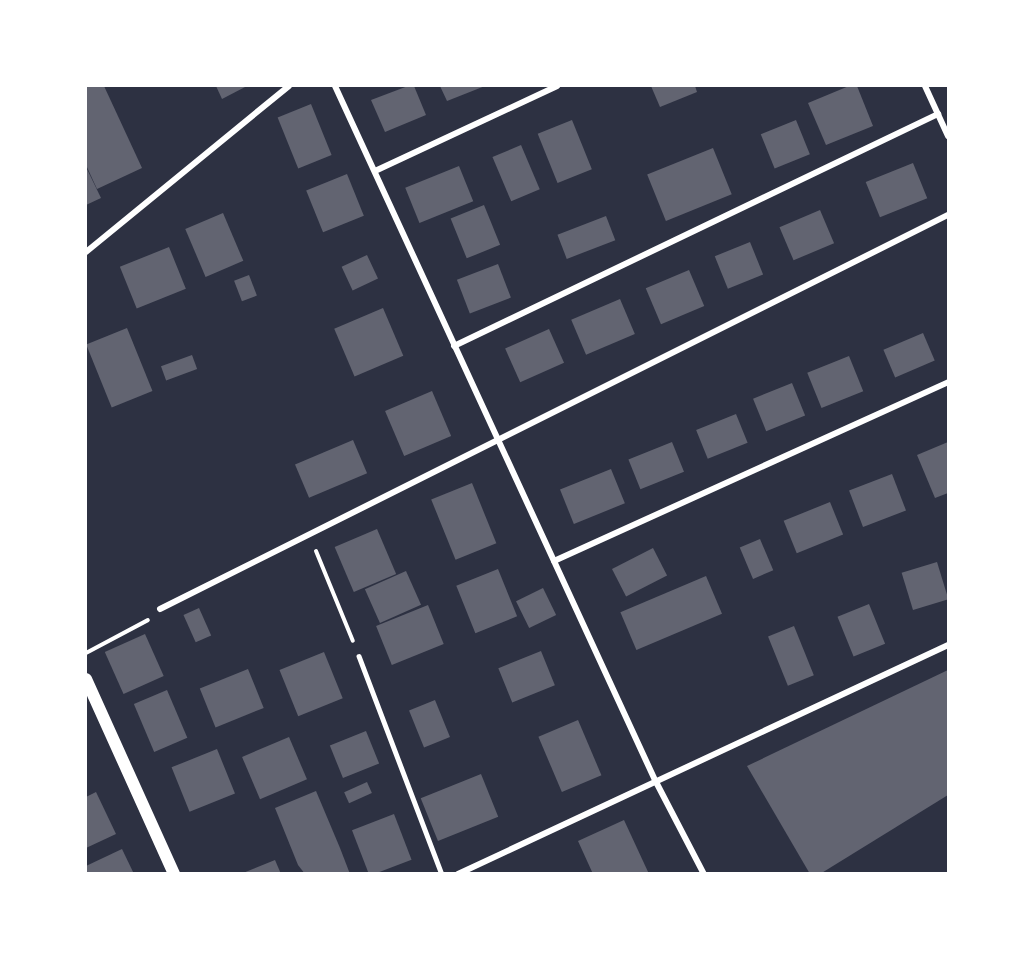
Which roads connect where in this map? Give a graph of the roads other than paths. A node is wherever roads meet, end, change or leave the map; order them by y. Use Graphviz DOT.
graph roads {
  1 [pos="289,86"];
  2 [pos="335,86"];
  3 [pos="556,86"];
  4 [pos="925,86"];
  5 [pos="938,114"];
  6 [pos="948,136"];
  7 [pos="375,171"];
  8 [pos="948,215"];
  9 [pos="86,252"];
  10 [pos="454,346"];
  11 [pos="948,382"];
  12 [pos="496,438"];
  13 [pos="555,561"];
  14 [pos="160,609"];
  15 [pos="948,645"];
  16 [pos="358,656"];
  17 [pos="86,679"];
  18 [pos="655,780"];
  19 [pos="174,873"];
  20 [pos="441,873"];
  21 [pos="458,873"];
  22 [pos="704,873"];
  1 -- 9 [label="street"];
  2 -- 7 [label="street"];
  3 -- 7 [label="street"];
  4 -- 5 [label="street"];
  5 -- 6 [label="street"];
  5 -- 10 [label="street"];
  7 -- 10 [label="street"];
  8 -- 12 [label="street"];
  10 -- 12 [label="street"];
  11 -- 13 [label="street"];
  12 -- 13 [label="street"];
  12 -- 14 [label="street"];
  13 -- 18 [label="street"];
  15 -- 18 [label="street"];
  16 -- 20 [label="lane"];
  17 -- 19 [label="main road"];
  18 -- 21 [label="street"];
  18 -- 22 [label="street"];
}
